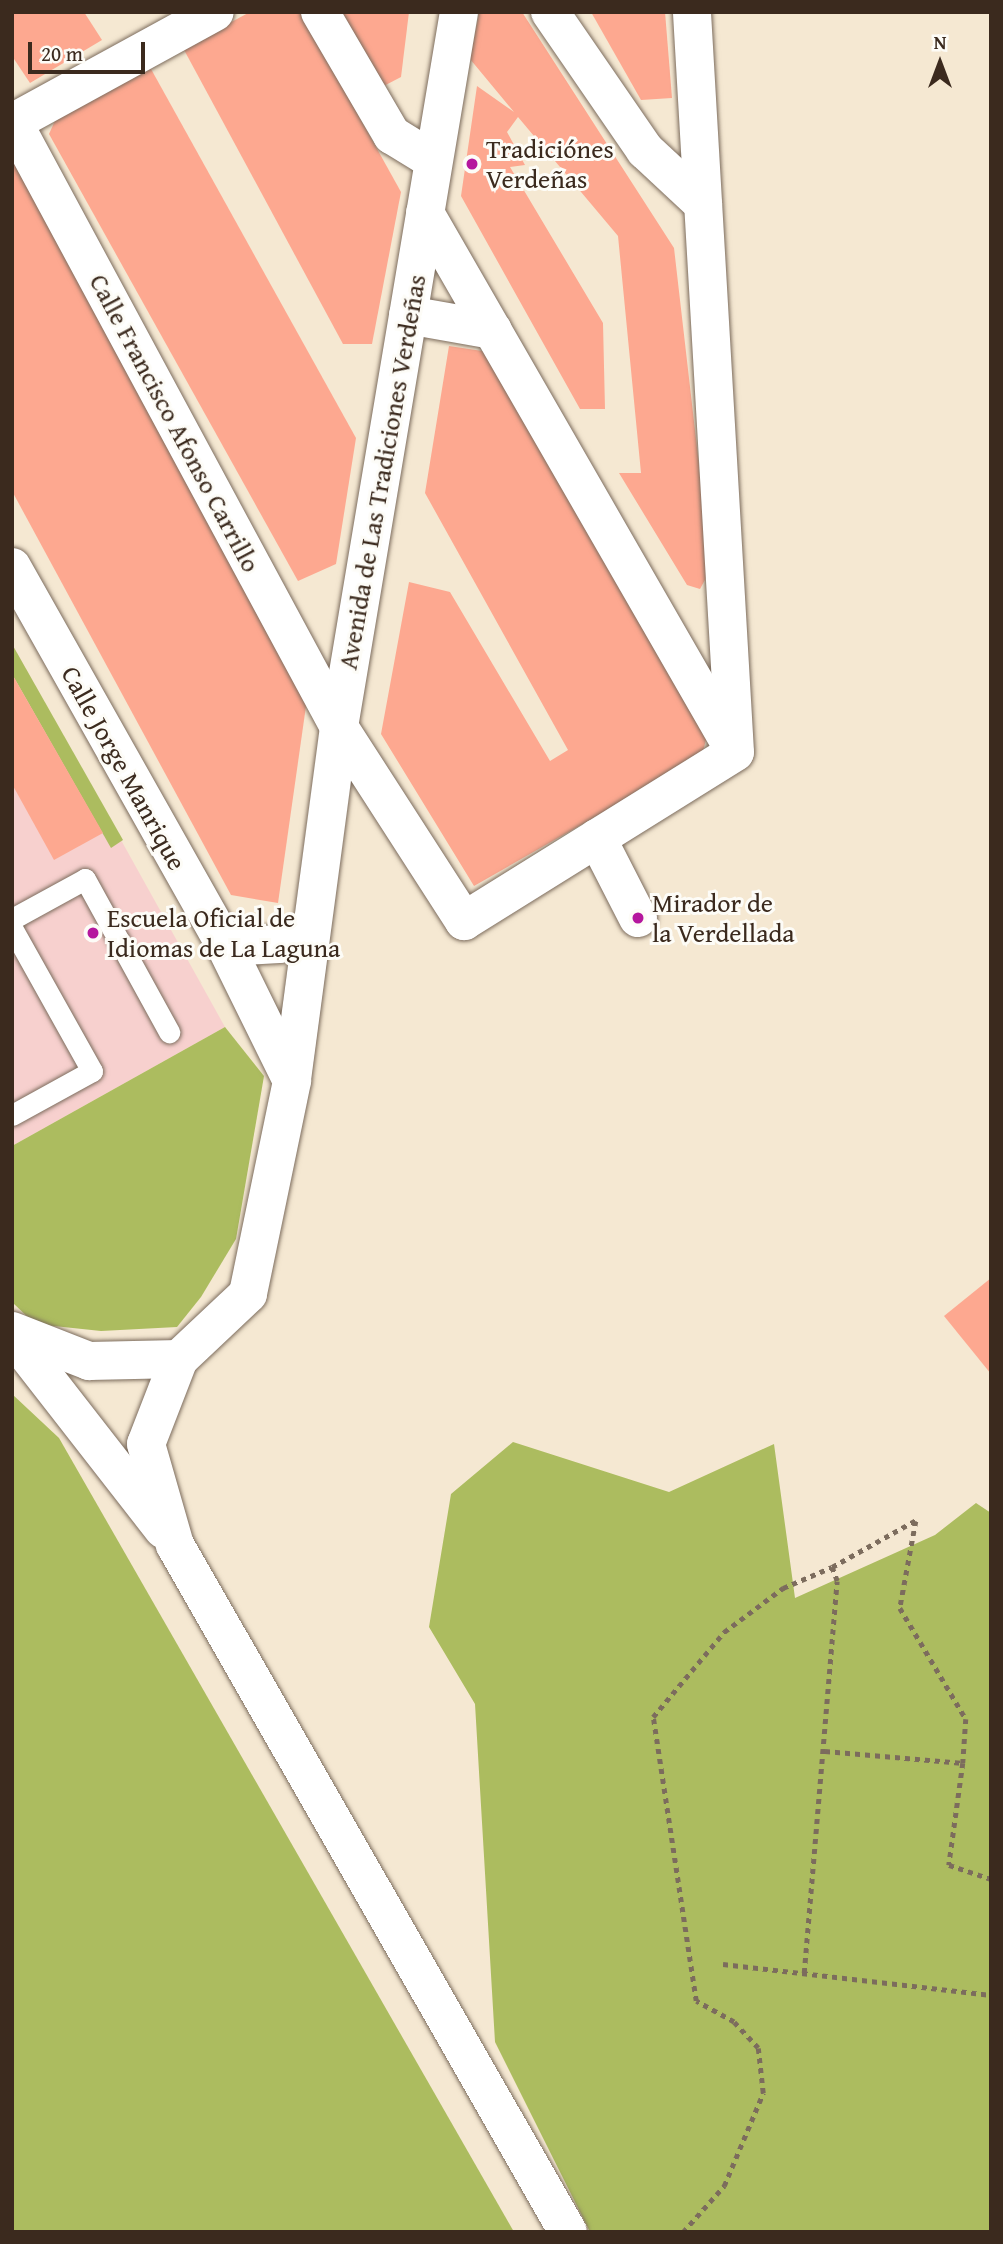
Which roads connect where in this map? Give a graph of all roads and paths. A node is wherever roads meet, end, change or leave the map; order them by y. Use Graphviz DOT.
graph roads {
  1 [pos="215,12"];
  2 [pos="320,12"];
  3 [pos="459,12"];
  4 [pos="550,12"];
  5 [pos="692,12"];
  6 [pos="13,122"];
  7 [pos="432,159"];
  8 [pos="703,204"];
  9 [pos="425,213"];
  10 [pos="408,315"];
  11 [pos="493,330"];
  12 [pos="12,567"];
  13 [pos="339,727"];
  14 [pos="735,752"];
  15 [pos="597,838"];
  16 [pos="638,918"];
  17 [pos="12,919"];
  18 [pos="12,928"];
  19 [pos="311,932"];
  20 [pos="226,947"];
  21 [pos="169,1032"];
  22 [pos="292,1081"];
  23 [pos="12,1115"];
  24 [pos="12,1333"];
  25 [pos="179,1359"];
  26 [pos="175,1545"];
  27 [pos="832,1567"];
  28 [pos="825,1751"];
  29 [pos="963,1763"];
  30 [pos="991,1879"];
  31 [pos="723,1964"];
  32 [pos="804,1973"];
  33 [pos="991,1995"];
  34 [pos="568,2232"];
  35 [pos="683,2232"];
  1 -- 6 [label="street"];
  2 -- 7 [label="street"];
  3 -- 7 [label="street, Avenida de Las Tradiciones Verdeñas"];
  4 -- 8 [label="street"];
  5 -- 8 [label="street"];
  6 -- 13 [label="street, Calle Francisco Afonso Carrillo"];
  7 -- 9 [label="street, Avenida de Las Tradiciones Verdeñas"];
  8 -- 14 [label="street"];
  9 -- 10 [label="street, Avenida de Las Tradiciones Verdeñas"];
  9 -- 11 [label="street"];
  10 -- 11 [label="street"];
  10 -- 13 [label="street, Avenida de Las Tradiciones Verdeñas"];
  11 -- 14 [label="street"];
  12 -- 20 [label="street, Calle Jorge Manrique"];
  13 -- 15 [label="street, Calle Francisco Afonso Carrillo"];
  13 -- 19 [label="street, Avenida de Las Tradiciones Verdeñas"];
  14 -- 15 [label="street"];
  15 -- 16 [label="street"];
  17 -- 21 [label="lane"];
  18 -- 23 [label="lane"];
  19 -- 20 [label="street"];
  19 -- 22 [label="street, Avenida de Las Tradiciones Verdeñas"];
  20 -- 22 [label="street, Calle Jorge Manrique"];
  22 -- 25 [label="street, Avenida de Las Tradiciones Verdeñas"];
  24 -- 25 [label="street"];
  24 -- 26 [label="street"];
  25 -- 26 [label="street"];
  26 -- 34 [label="street"];
  27 -- 28 [label="path"];
  27 -- 29 [label="path"];
  27 -- 35 [label="path"];
  28 -- 29 [label="path"];
  28 -- 32 [label="path"];
  29 -- 30 [label="path"];
  31 -- 32 [label="path"];
  32 -- 33 [label="path"];
}
